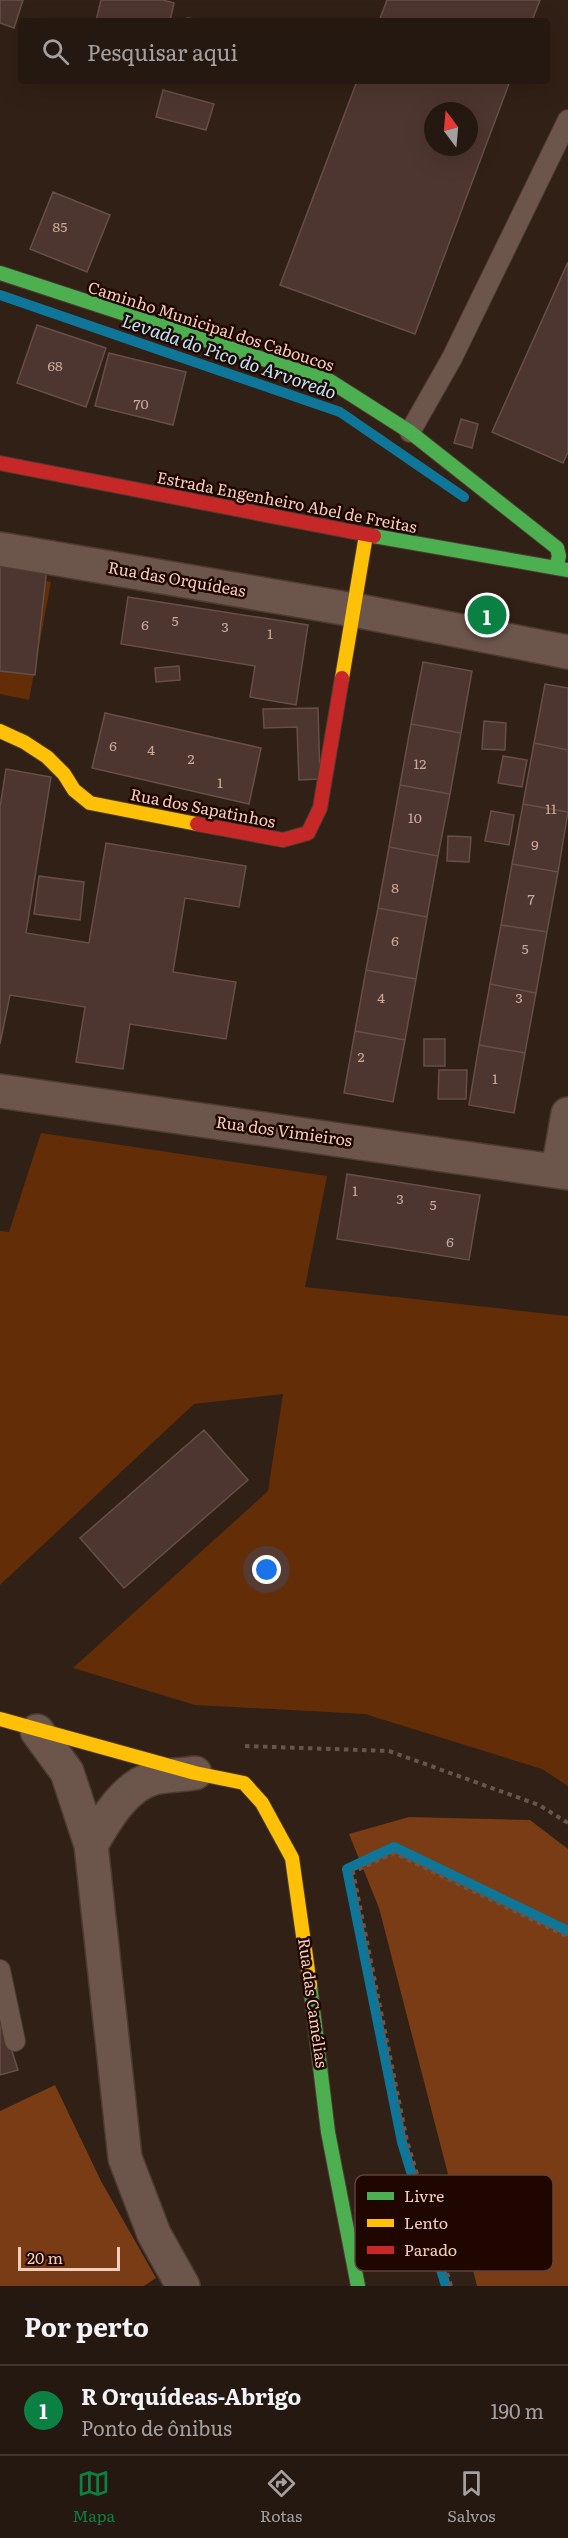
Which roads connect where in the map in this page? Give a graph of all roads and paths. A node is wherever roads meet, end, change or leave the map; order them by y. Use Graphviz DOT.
graph roads {
  1 [pos="568,120"];
  2 [pos="0,273"];
  3 [pos="410,432"];
  4 [pos="0,463"];
  5 [pos="366,536"];
  6 [pos="0,549"];
  7 [pos="562,569"];
  8 [pos="354,610"];
  9 [pos="568,652"];
  10 [pos="0,731"];
  11 [pos="0,1091"];
  12 [pos="568,1114"];
  13 [pos="563,1172"];
  14 [pos="0,1719"];
  15 [pos="37,1731"];
  16 [pos="241,1746"];
  17 [pos="195,1773"];
  18 [pos="568,1823"];
  19 [pos="91,1845"];
  20 [pos="568,1937"];
  21 [pos="0,1971"];
  22 [pos="15,2041"];
  23 [pos="417,2175"];
  24 [pos="355,2271"];
  25 [pos="355,2271"];
  26 [pos="446,2271"];
  27 [pos="183,2286"];
  28 [pos="358,2286"];
  29 [pos="451,2286"];
  1 -- 3 [label="lane"];
  2 -- 3 [label="street, Caminho Municipal dos Caboucos"];
  3 -- 7 [label="street, Caminho Municipal dos Caboucos"];
  4 -- 5 [label="street, Estrada Engenheiro Abel de Freitas"];
  5 -- 7 [label="street, Estrada Engenheiro Abel de Freitas"];
  5 -- 8 [label="street, Rua dos Sapatinhos"];
  6 -- 8 [label="street, Rua das Orquídeas"];
  8 -- 9 [label="street, Rua das Orquídeas"];
  8 -- 10 [label="street, Rua dos Sapatinhos"];
  11 -- 13 [label="street, Rua dos Vimieiros"];
  12 -- 13 [label="street"];
  14 -- 15 [label="street, Rua das Camélias"];
  15 -- 17 [label="street, Rua das Camélias"];
  15 -- 19 [label="street"];
  16 -- 18 [label="path"];
  17 -- 19 [label="street, Rua das Camélias"];
  17 -- 24 [label="street, Rua das Camélias"];
  19 -- 27 [label="street"];
  20 -- 23 [label="path"];
  21 -- 22 [label="lane"];
  25 -- 28 [label="street, Rua das Camélias"];
  26 -- 29 [label="path"];
}
